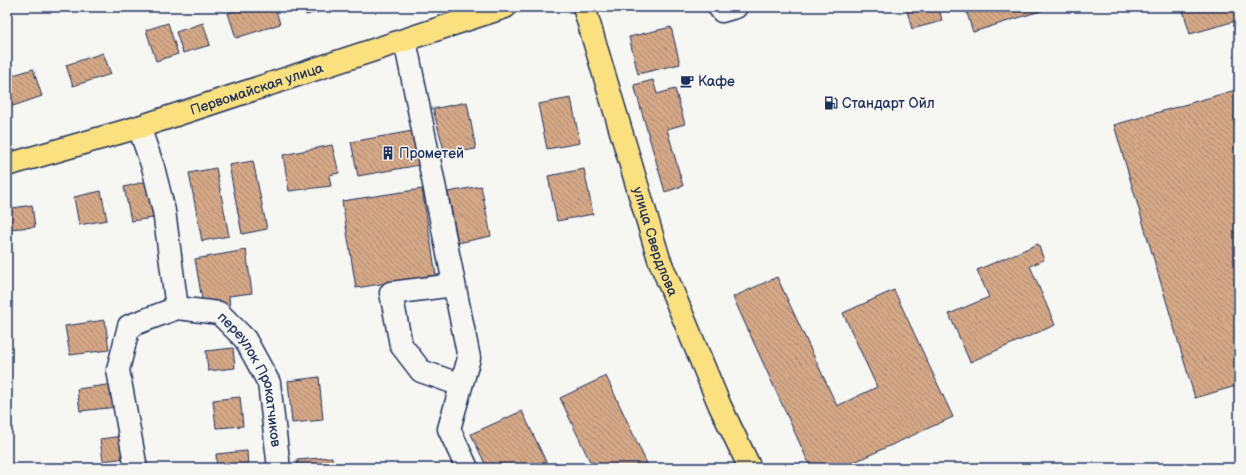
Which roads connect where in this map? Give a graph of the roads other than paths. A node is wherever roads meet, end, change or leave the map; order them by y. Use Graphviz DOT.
graph roads {
  1 [pos="505,7"];
  2 [pos="584,7"];
  3 [pos="719,7"];
  4 [pos="736,7"];
  5 [pos="405,40"];
  6 [pos="139,127"];
  7 [pos="7,165"];
  8 [pos="454,286"];
  9 [pos="177,308"];
  10 [pos="461,386"];
  11 [pos="136,468"];
  12 [pos="279,468"];
  13 [pos="467,468"];
  14 [pos="750,468"];
  1 -- 5 [label="main road, Первомайская улица"];
  2 -- 14 [label="main road, улица Свердлова"];
  3 -- 4 [label="street"];
  5 -- 6 [label="main road, Первомайская улица"];
  5 -- 8 [label="street"];
  6 -- 7 [label="main road, Первомайская улица"];
  6 -- 9 [label="street"];
  8 -- 10 [label="street"];
  8 -- 10 [label="street"];
  9 -- 11 [label="street"];
  9 -- 12 [label="street, переулок Прокатчиков"];
  10 -- 13 [label="street"];
}
